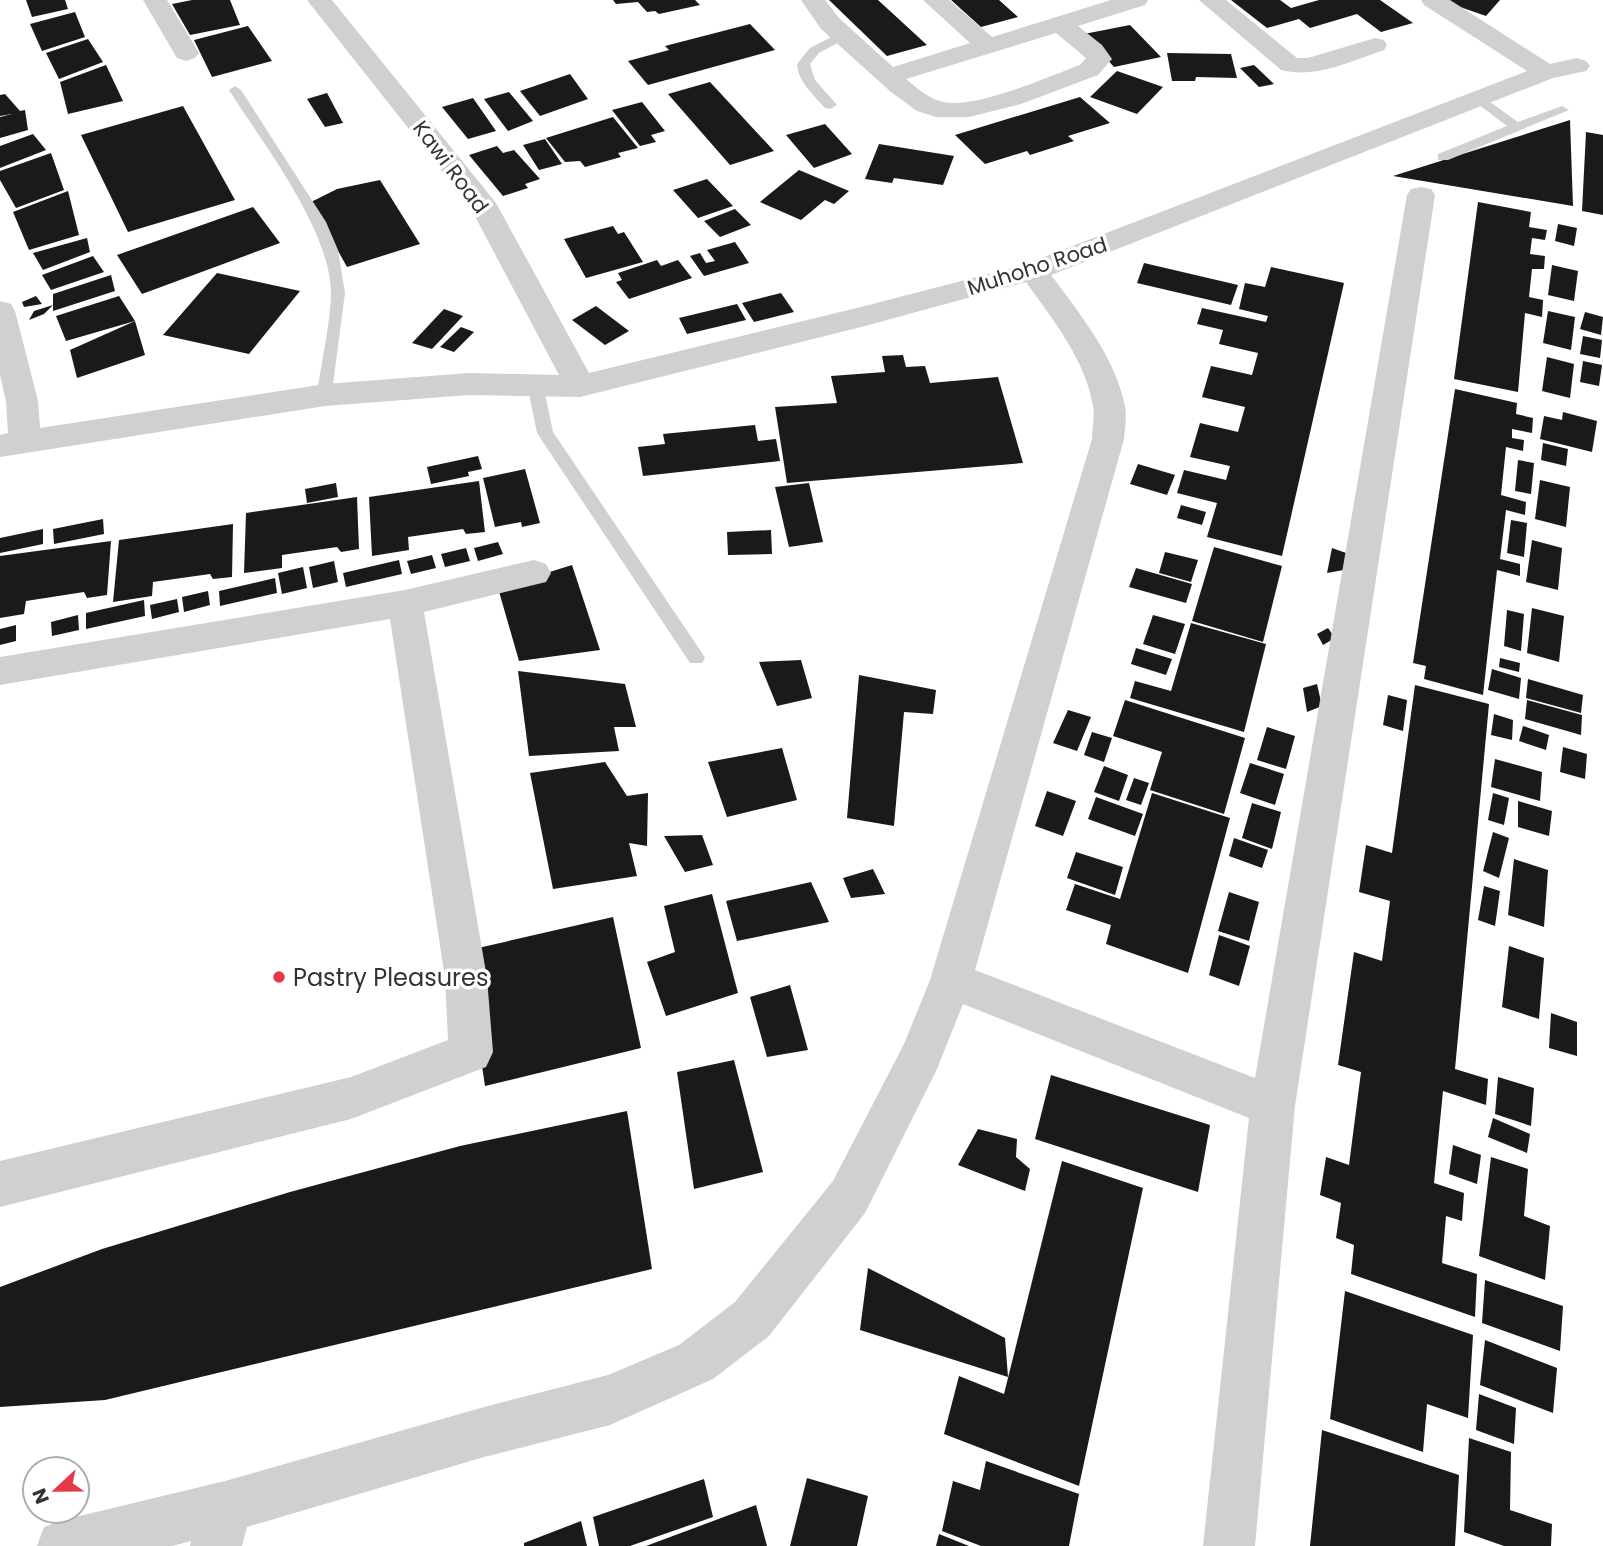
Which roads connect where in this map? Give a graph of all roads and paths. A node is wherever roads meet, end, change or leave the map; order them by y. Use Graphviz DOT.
graph roads {
  1 [pos="155,0"];
  2 [pos="318,0"];
  3 [pos="813,0"];
  4 [pos="936,0"];
  5 [pos="1136,0"];
  6 [pos="1211,0"];
  7 [pos="1433,0"];
  8 [pos="1060,24"];
  9 [pos="843,34"];
  10 [pos="1376,45"];
  11 [pos="988,46"];
  12 [pos="186,52"];
  13 [pos="1577,66"];
  14 [pos="1546,72"];
  15 [pos="890,76"];
  16 [pos="234,89"];
  17 [pos="1479,98"];
  18 [pos="830,105"];
  19 [pos="1562,110"];
  20 [pos="1516,127"];
  21 [pos="1443,157"];
  22 [pos="1421,195"];
  23 [pos="1033,271"];
  24 [pos="0,312"];
  25 [pos="536,384"];
  26 [pos="580,386"];
  27 [pos="325,395"];
  28 [pos="13,444"];
  29 [pos="534,573"];
  30 [pos="405,603"];
  31 [pos="696,658"];
  32 [pos="0,671"];
  33 [pos="951,980"];
  34 [pos="1273,1106"];
  35 [pos="0,1184"];
  36 [pos="220,1527"];
  37 [pos="63,1546"];
  38 [pos="1229,1546"];
  1 -- 12 [label="street"];
  2 -- 26 [label="street, Kawi Road"];
  3 -- 9 [label="street"];
  4 -- 11 [label="street"];
  5 -- 8 [label="street"];
  6 -- 10 [label="street"];
  7 -- 14 [label="street"];
  8 -- 11 [label="street"];
  8 -- 15 [label="street"];
  9 -- 15 [label="street"];
  9 -- 18 [label="lane"];
  11 -- 15 [label="street"];
  13 -- 14 [label="street, Muhoho Road"];
  14 -- 17 [label="street, Muhoho Road"];
  16 -- 27 [label="lane"];
  17 -- 20 [label="lane"];
  17 -- 23 [label="street, Muhoho Road"];
  19 -- 20 [label="lane"];
  20 -- 21 [label="lane"];
  22 -- 34 [label="street"];
  23 -- 26 [label="street, Muhoho Road"];
  23 -- 33 [label="street"];
  24 -- 28 [label="street"];
  25 -- 26 [label="street, Muhoho Road"];
  25 -- 27 [label="street, Muhoho Road"];
  25 -- 31 [label="lane"];
  27 -- 28 [label="street, Muhoho Road"];
  29 -- 30 [label="street"];
  30 -- 32 [label="street"];
  30 -- 35 [label="street"];
  33 -- 34 [label="street"];
  33 -- 36 [label="street"];
  34 -- 38 [label="street"];
  36 -- 37 [label="street"];
}
